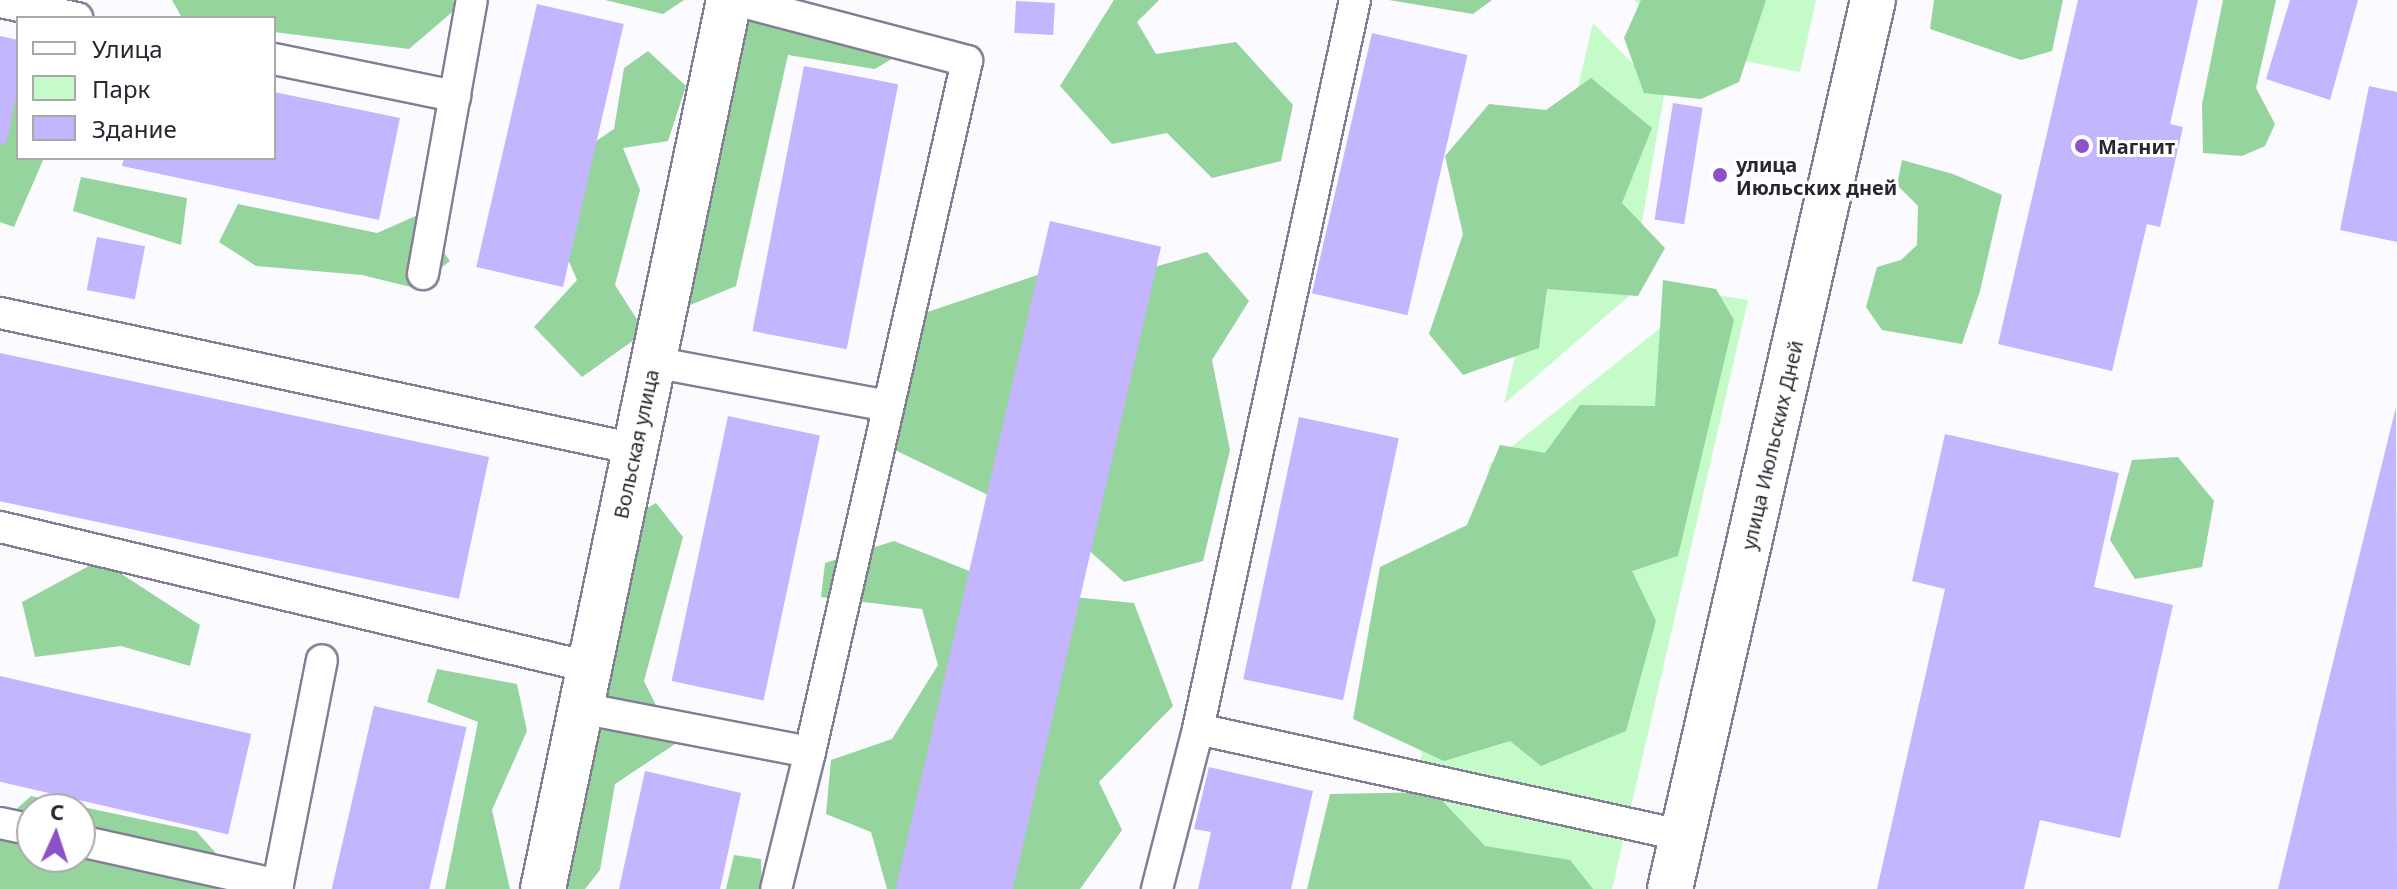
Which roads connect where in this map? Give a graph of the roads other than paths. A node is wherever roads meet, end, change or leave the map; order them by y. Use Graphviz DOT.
graph roads {
  1 [pos="472,0"];
  2 [pos="729,0"];
  3 [pos="735,0"];
  4 [pos="1355,0"];
  5 [pos="1873,0"];
  6 [pos="0,2"];
  7 [pos="67,16"];
  8 [pos="276,59"];
  9 [pos="455,96"];
  10 [pos="423,274"];
  11 [pos="0,313"];
  12 [pos="653,362"];
  13 [pos="888,406"];
  14 [pos="635,449"];
  15 [pos="0,527"];
  16 [pos="322,660"];
  17 [pos="585,687"];
  18 [pos="1198,729"];
  19 [pos="810,752"];
  20 [pos="1682,835"];
  21 [pos="96,845"];
  22 [pos="277,887"];
  23 [pos="543,889"];
  24 [pos="776,889"];
  25 [pos="1157,889"];
  26 [pos="1670,889"];
  1 -- 9 [label="lane"];
  2 -- 12 [label="street, Вольская улица"];
  3 -- 13 [label="lane"];
  4 -- 18 [label="lane"];
  5 -- 20 [label="street, улица Июльских Дней"];
  6 -- 7 [label="lane"];
  8 -- 9 [label="lane"];
  9 -- 10 [label="lane"];
  11 -- 14 [label="lane"];
  12 -- 13 [label="lane"];
  12 -- 14 [label="street, Вольская улица"];
  13 -- 19 [label="lane"];
  14 -- 17 [label="street, Вольская улица"];
  15 -- 17 [label="lane"];
  16 -- 22 [label="lane"];
  17 -- 19 [label="lane"];
  17 -- 23 [label="street, Вольская улица"];
  18 -- 20 [label="lane"];
  18 -- 25 [label="lane"];
  19 -- 24 [label="lane"];
  20 -- 26 [label="street, улица Июльских Дней"];
  21 -- 22 [label="lane"];
}
